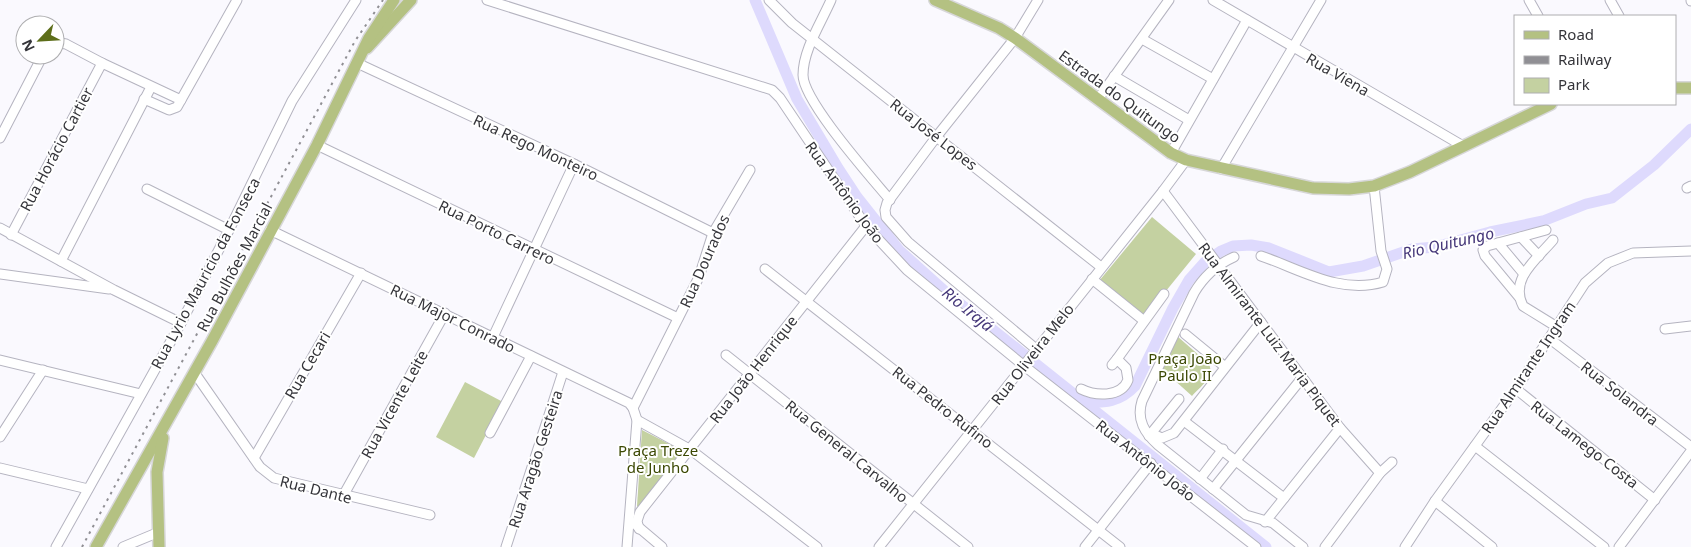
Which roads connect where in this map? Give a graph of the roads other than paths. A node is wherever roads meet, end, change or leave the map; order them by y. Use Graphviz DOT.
graph roads {
  1 [pos="237,0"];
  2 [pos="356,0"];
  3 [pos="394,0"];
  4 [pos="411,0"];
  5 [pos="486,0"];
  6 [pos="769,0"];
  7 [pos="831,0"];
  8 [pos="935,0"];
  9 [pos="1038,0"];
  10 [pos="1169,0"];
  11 [pos="1213,0"];
  12 [pos="1321,0"];
  13 [pos="1528,0"];
  14 [pos="1610,0"];
  15 [pos="1537,15"];
  16 [pos="1618,15"];
  17 [pos="1247,20"];
  18 [pos="1016,38"];
  19 [pos="813,39"];
  20 [pos="1142,39"];
  21 [pos="65,44"];
  22 [pos="1293,48"];
  23 [pos="360,58"];
  24 [pos="102,63"];
  25 [pos="38,65"];
  26 [pos="1114,76"];
  27 [pos="1213,79"];
  28 [pos="151,87"];
  29 [pos="1676,88"];
  30 [pos="1691,88"];
  31 [pos="144,99"];
  32 [pos="1098,99"];
  33 [pos="181,100"];
  34 [pos="1549,105"];
  35 [pos="1189,120"];
  36 [pos="937,136"];
  37 [pos="0,138"];
  38 [pos="317,145"];
  39 [pos="1463,146"];
  40 [pos="1171,153"];
  41 [pos="1186,160"];
  42 [pos="574,164"];
  43 [pos="1221,169"];
  44 [pos="750,170"];
  45 [pos="1374,186"];
  46 [pos="147,189"];
  47 [pos="1164,191"];
  48 [pos="890,200"];
  49 [pos="866,226"];
  50 [pos="0,228"];
  51 [pos="230,230"];
  52 [pos="270,230"];
  53 [pos="1546,230"];
  54 [pos="713,234"];
  55 [pos="11,235"];
  56 [pos="1521,237"];
  57 [pos="1553,240"];
  58 [pos="1498,243"];
  59 [pos="535,250"];
  60 [pos="1691,251"];
  61 [pos="1261,256"];
  62 [pos="1539,256"];
  63 [pos="1234,257"];
  64 [pos="61,261"];
  65 [pos="1217,262"];
  66 [pos="1101,267"];
  67 [pos="765,269"];
  68 [pos="78,270"];
  69 [pos="361,273"];
  70 [pos="0,274"];
  71 [pos="1524,274"];
  72 [pos="1092,279"];
  73 [pos="72,284"];
  74 [pos="114,290"];
  75 [pos="1164,294"];
  76 [pos="1519,297"];
  77 [pos="806,300"];
  78 [pos="445,313"];
  79 [pos="678,318"];
  80 [pos="1143,320"];
  81 [pos="181,322"];
  82 [pos="1261,322"];
  83 [pos="1691,326"];
  84 [pos="1556,327"];
  85 [pos="1665,329"];
  86 [pos="1185,334"];
  87 [pos="493,337"];
  88 [pos="1550,339"];
  89 [pos="1034,351"];
  90 [pos="726,355"];
  91 [pos="531,356"];
  92 [pos="0,360"];
  93 [pos="1024,365"];
  94 [pos="1224,366"];
  95 [pos="43,370"];
  96 [pos="194,372"];
  97 [pos="563,372"];
  98 [pos="750,373"];
  99 [pos="1302,378"];
  100 [pos="1081,388"];
  101 [pos="1516,389"];
  102 [pos="141,394"];
  103 [pos="1180,399"];
  104 [pos="633,408"];
  105 [pos="170,417"];
  106 [pos="637,420"];
  107 [pos="1184,421"];
  108 [pos="1340,428"];
  109 [pos="972,430"];
  110 [pos="490,433"];
  111 [pos="1150,434"];
  112 [pos="0,437"];
  113 [pos="1475,446"];
  114 [pos="1223,449"];
  115 [pos="1691,449"];
  116 [pos="691,450"];
  117 [pos="254,458"];
  118 [pos="1236,459"];
  119 [pos="1392,462"];
  120 [pos="1151,463"];
  121 [pos="0,468"];
  122 [pos="140,468"];
  123 [pos="157,472"];
  124 [pos="1380,473"];
  125 [pos="1200,479"];
  126 [pos="88,489"];
  127 [pos="1213,489"];
  128 [pos="342,496"];
  129 [pos="1284,498"];
  130 [pos="1655,500"];
  131 [pos="1435,501"];
  132 [pos="913,505"];
  133 [pos="640,512"];
  134 [pos="430,515"];
  135 [pos="630,515"];
  136 [pos="1265,522"];
  137 [pos="640,530"];
  138 [pos="1098,530"];
  139 [pos="158,532"];
  140 [pos="629,535"];
  141 [pos="56,547"];
  142 [pos="96,547"];
  143 [pos="123,547"];
  144 [pos="159,547"];
  145 [pos="506,547"];
  146 [pos="627,547"];
  147 [pos="662,547"];
  148 [pos="817,547"];
  149 [pos="879,547"];
  150 [pos="968,547"];
  151 [pos="1085,547"];
  152 [pos="1120,547"];
  153 [pos="1256,547"];
  154 [pos="1303,547"];
  155 [pos="1325,547"];
  156 [pos="1405,547"];
  157 [pos="1492,547"];
  158 [pos="1604,547"];
  159 [pos="1619,547"];
  1 -- 33 [label="street"];
  2 -- 51 [label="street, Rua Lyrio Mauricio da Fonseca"];
  3 -- 23 [label="main road, Rua Bulhões Marcial"];
  4 -- 23 [label="main road"];
  5 -- 49 [label="street, Rua Antônio João"];
  6 -- 19 [label="street, Rua José Lopes"];
  7 -- 19 [label="street"];
  8 -- 18 [label="main road, Estrada do Quitungo"];
  9 -- 18 [label="street"];
  10 -- 20 [label="street"];
  11 -- 17 [label="street, Rua Viena"];
  12 -- 22 [label="street"];
  13 -- 15 [label="street"];
  14 -- 16 [label="street"];
  17 -- 22 [label="street, Rua Viena"];
  17 -- 27 [label="street"];
  18 -- 32 [label="main road, Estrada do Quitungo"];
  18 -- 36 [label="street"];
  19 -- 36 [label="street, Rua José Lopes"];
  19 -- 48 [label="street"];
  20 -- 26 [label="street"];
  20 -- 27 [label="street"];
  21 -- 24 [label="street"];
  22 -- 39 [label="street, Rua Viena"];
  22 -- 43 [label="street"];
  23 -- 38 [label="main road, Rua Bulhões Marcial"];
  23 -- 42 [label="street, Rua Rego Monteiro"];
  24 -- 28 [label="street"];
  24 -- 55 [label="street, Rua Horácio Cartier"];
  25 -- 37 [label="street"];
  26 -- 32 [label="street"];
  26 -- 35 [label="street"];
  27 -- 35 [label="street"];
  28 -- 31 [label="street"];
  28 -- 33 [label="street"];
  29 -- 30 [label="main road"];
  31 -- 33 [label="street"];
  31 -- 64 [label="street"];
  32 -- 40 [label="main road, Estrada do Quitungo"];
  34 -- 39 [label="main road, Estrada do Quitungo"];
  35 -- 40 [label="street"];
  36 -- 48 [label="street"];
  36 -- 66 [label="street, Rua José Lopes"];
  38 -- 52 [label="main road, Rua Bulhões Marcial"];
  38 -- 59 [label="street, Rua Porto Carrero"];
  39 -- 45 [label="main road, Estrada do Quitungo"];
  40 -- 41 [label="main road, Estrada do Quitungo"];
  41 -- 43 [label="main road, Estrada do Quitungo"];
  41 -- 47 [label="street, Rua Oliveira Melo"];
  42 -- 54 [label="street, Rua Rego Monteiro"];
  42 -- 59 [label="street"];
  43 -- 45 [label="main road, Estrada do Quitungo"];
  44 -- 54 [label="street, Rua Dourados"];
  45 -- 61 [label="street"];
  46 -- 51 [label="street"];
  47 -- 65 [label="street, Rua Almirante Luiz Maria Piquet"];
  47 -- 66 [label="street, Rua Oliveira Melo"];
  48 -- 89 [label="street, Rua Antônio João"];
  49 -- 77 [label="street, Rua João Henrique"];
  49 -- 93 [label="street, Rua Antônio João"];
  50 -- 55 [label="street"];
  51 -- 81 [label="street, Rua Lyrio Mauricio da Fonseca"];
  52 -- 69 [label="street, Rua Major Conrado"];
  52 -- 96 [label="main road, Rua Bulhões Marcial"];
  53 -- 56 [label="street"];
  54 -- 79 [label="street, Rua Dourados"];
  55 -- 64 [label="street"];
  56 -- 58 [label="street"];
  56 -- 62 [label="street"];
  57 -- 62 [label="street"];
  58 -- 71 [label="street"];
  58 -- 76 [label="street"];
  59 -- 79 [label="street, Rua Porto Carrero"];
  59 -- 87 [label="street"];
  60 -- 84 [label="street, Rua Almirante Ingram"];
  62 -- 71 [label="street"];
  63 -- 65 [label="street"];
  64 -- 68 [label="street"];
  65 -- 82 [label="street, Rua Almirante Luiz Maria Piquet"];
  65 -- 111 [label="street, Rua Antônio João"];
  66 -- 72 [label="street, Rua Oliveira Melo"];
  67 -- 77 [label="street, Rua Pedro Rufino"];
  68 -- 73 [label="street"];
  68 -- 74 [label="street"];
  69 -- 78 [label="street, Rua Major Conrado"];
  69 -- 117 [label="street, Rua Cecari"];
  70 -- 73 [label="street"];
  71 -- 76 [label="street"];
  72 -- 80 [label="street"];
  72 -- 89 [label="street, Rua Oliveira Melo"];
  73 -- 74 [label="street"];
  74 -- 81 [label="street"];
  75 -- 80 [label="street"];
  76 -- 84 [label="street"];
  77 -- 98 [label="street, Rua João Henrique"];
  77 -- 109 [label="street, Rua Pedro Rufino"];
  78 -- 87 [label="street, Rua Major Conrado"];
  78 -- 128 [label="street, Rua Vicente Leite"];
  79 -- 104 [label="street, Rua Dourados"];
  80 -- 100 [label="street, Rua Antônio João"];
  81 -- 102 [label="street, Rua Lyrio Mauricio da Fonseca"];
  82 -- 94 [label="street"];
  82 -- 99 [label="street, Rua Almirante Luiz Maria Piquet"];
  83 -- 85 [label="street"];
  84 -- 88 [label="street, Rua Almirante Ingram"];
  86 -- 94 [label="street"];
  87 -- 91 [label="street, Rua Major Conrado"];
  88 -- 101 [label="street, Rua Almirante Ingram"];
  88 -- 115 [label="street, Rua Solandra"];
  89 -- 93 [label="street, Rua Oliveira Melo"];
  90 -- 98 [label="street, Rua General Carvalho"];
  91 -- 97 [label="street, Rua Major Conrado"];
  91 -- 110 [label="street"];
  92 -- 95 [label="street"];
  93 -- 109 [label="street, Rua Oliveira Melo"];
  93 -- 120 [label="street, Rua Antônio João"];
  94 -- 107 [label="street"];
  95 -- 102 [label="street"];
  95 -- 112 [label="street"];
  96 -- 105 [label="main road, Rua Bulhões Marcial"];
  96 -- 117 [label="street, Rua Dante"];
  97 -- 104 [label="street, Rua Major Conrado"];
  97 -- 145 [label="street, Rua Aragão Gesteira"];
  98 -- 116 [label="street, Rua João Henrique"];
  98 -- 132 [label="street, Rua General Carvalho"];
  99 -- 108 [label="street, Rua Almirante Luiz Maria Piquet"];
  99 -- 118 [label="street"];
  101 -- 113 [label="street, Rua Almirante Ingram"];
  101 -- 130 [label="street, Rua Lamego Costa"];
  102 -- 126 [label="street, Rua Lyrio Mauricio da Fonseca"];
  103 -- 111 [label="street"];
  104 -- 106 [label="street"];
  105 -- 122 [label="main road, Rua Bulhões Marcial"];
  105 -- 123 [label="main road"];
  106 -- 116 [label="street"];
  106 -- 135 [label="street"];
  107 -- 111 [label="street"];
  107 -- 114 [label="street"];
  108 -- 124 [label="street, Rua Almirante Luiz Maria Piquet"];
  108 -- 129 [label="street"];
  109 -- 132 [label="street, Rua Oliveira Melo"];
  109 -- 138 [label="street, Rua Pedro Rufino"];
  111 -- 125 [label="street, Rua Antônio João"];
  113 -- 131 [label="street, Rua Almirante Ingram"];
  113 -- 158 [label="street"];
  114 -- 118 [label="street"];
  114 -- 125 [label="street"];
  115 -- 130 [label="street"];
  116 -- 133 [label="street, Rua João Henrique"];
  116 -- 148 [label="street"];
  117 -- 128 [label="street, Rua Dante"];
  118 -- 127 [label="street"];
  118 -- 129 [label="street"];
  119 -- 124 [label="street"];
  120 -- 138 [label="street"];
  120 -- 153 [label="street, Rua Antônio João"];
  121 -- 126 [label="street"];
  122 -- 123 [label="main road"];
  122 -- 142 [label="main road, Rua Bulhões Marcial"];
  123 -- 139 [label="main road"];
  124 -- 155 [label="street"];
  125 -- 127 [label="street, Rua Antônio João"];
  126 -- 141 [label="street, Rua Lyrio Mauricio da Fonseca"];
  127 -- 136 [label="street, Rua Antônio João"];
  128 -- 134 [label="street, Rua Dante"];
  129 -- 136 [label="street"];
  130 -- 159 [label="street"];
  131 -- 156 [label="street, Rua Almirante Ingram"];
  131 -- 157 [label="street"];
  132 -- 149 [label="street, Rua Oliveira Melo"];
  132 -- 150 [label="street, Rua General Carvalho"];
  133 -- 135 [label="street"];
  133 -- 137 [label="street"];
  135 -- 137 [label="street"];
  135 -- 140 [label="street"];
  136 -- 154 [label="street, Rua Antônio João"];
  137 -- 140 [label="street"];
  137 -- 147 [label="street"];
  138 -- 151 [label="street"];
  138 -- 152 [label="street, Rua Pedro Rufino"];
  139 -- 143 [label="street"];
  139 -- 144 [label="main road"];
  140 -- 146 [label="street"];
}
